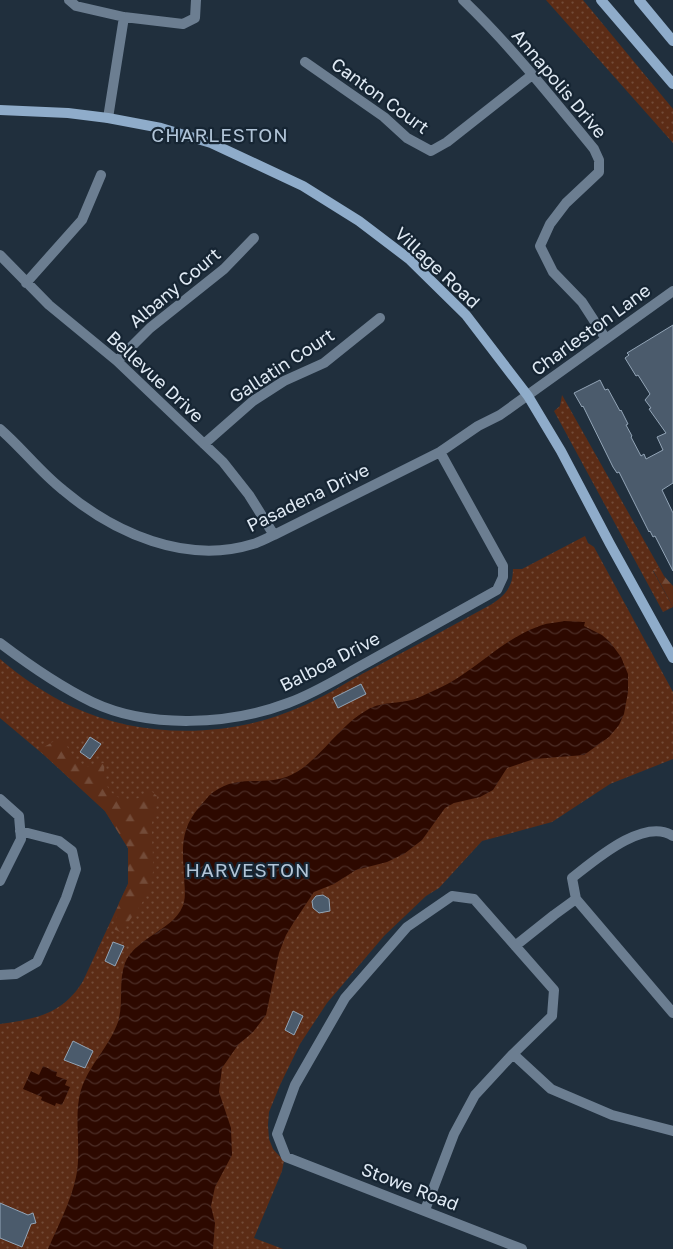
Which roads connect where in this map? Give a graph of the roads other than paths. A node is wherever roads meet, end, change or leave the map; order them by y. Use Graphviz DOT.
graph roads {
  1 [pos="69,0"];
  2 [pos="196,0"];
  3 [pos="463,0"];
  4 [pos="601,0"];
  5 [pos="639,0"];
  6 [pos="124,17"];
  7 [pos="673,41"];
  8 [pos="305,62"];
  9 [pos="532,75"];
  10 [pos="673,84"];
  11 [pos="0,110"];
  12 [pos="108,118"];
  13 [pos="101,175"];
  14 [pos="254,238"];
  15 [pos="0,255"];
  16 [pos="26,282"];
  17 [pos="673,291"];
  18 [pos="380,318"];
  19 [pos="606,339"];
  20 [pos="116,361"];
  21 [pos="528,396"];
  22 [pos="0,429"];
  23 [pos="204,444"];
  24 [pos="440,452"];
  25 [pos="274,535"];
  26 [pos="0,643"];
  27 [pos="670,646"];
  28 [pos="673,658"];
  29 [pos="0,798"];
  30 [pos="20,831"];
  31 [pos="669,834"];
  32 [pos="1,876"];
  33 [pos="576,899"];
  34 [pos="515,946"];
  35 [pos="0,975"];
  36 [pos="673,1013"];
  37 [pos="513,1054"];
  38 [pos="673,1131"];
  39 [pos="425,1210"];
  40 [pos="522,1249"];
  1 -- 6 [label="street"];
  2 -- 6 [label="street"];
  3 -- 9 [label="street, Annapolis Drive"];
  4 -- 10 [label="street"];
  5 -- 7 [label="street"];
  6 -- 12 [label="street"];
  8 -- 9 [label="street, Canton Court"];
  9 -- 19 [label="street, Annapolis Drive"];
  11 -- 12 [label="street, Village Road"];
  12 -- 21 [label="street, Village Road"];
  13 -- 16 [label="street"];
  14 -- 20 [label="street, Albany Court"];
  15 -- 16 [label="street, Bellevue Drive"];
  16 -- 20 [label="street, Bellevue Drive"];
  17 -- 19 [label="street, Charleston Lane"];
  18 -- 23 [label="street, Gallatin Court"];
  19 -- 21 [label="street, Charleston Lane"];
  20 -- 23 [label="street, Bellevue Drive"];
  21 -- 24 [label="street, Pasadena Drive"];
  21 -- 27 [label="street, Village Road"];
  22 -- 25 [label="street, Pasadena Drive"];
  23 -- 25 [label="street, Bellevue Drive"];
  24 -- 25 [label="street, Pasadena Drive"];
  24 -- 26 [label="street, Balboa Drive"];
  27 -- 28 [label="street, Village Road"];
  29 -- 30 [label="street"];
  30 -- 32 [label="street"];
  30 -- 35 [label="street"];
  31 -- 33 [label="street"];
  33 -- 34 [label="street"];
  33 -- 36 [label="street"];
  34 -- 37 [label="street"];
  34 -- 39 [label="street, Stowe Road"];
  37 -- 38 [label="street"];
  37 -- 39 [label="street"];
  39 -- 40 [label="street, Stowe Road"];
}
